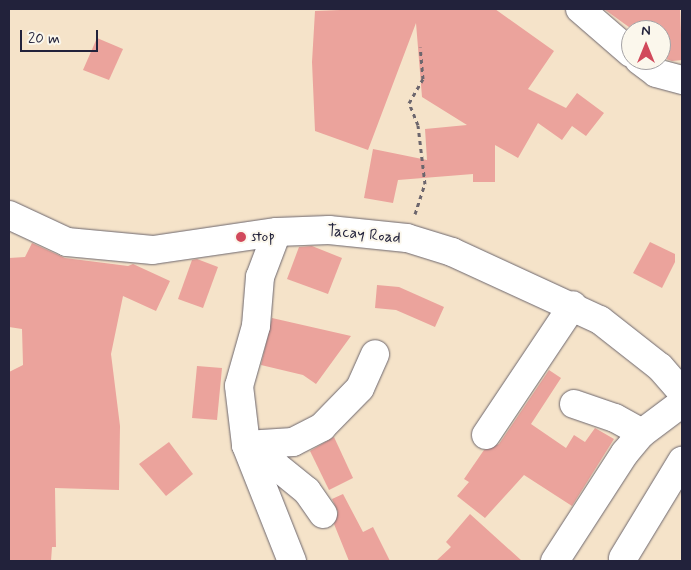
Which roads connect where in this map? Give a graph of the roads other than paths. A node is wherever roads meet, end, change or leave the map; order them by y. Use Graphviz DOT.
graph roads {
  1 [pos="580,9"];
  2 [pos="621,44"];
  3 [pos="652,70"];
  4 [pos="682,80"];
  5 [pos="9,215"];
  6 [pos="277,232"];
  7 [pos="573,306"];
  8 [pos="375,354"];
  9 [pos="682,392"];
  10 [pos="682,402"];
  11 [pos="574,404"];
  12 [pos="642,432"];
  13 [pos="486,435"];
  14 [pos="256,445"];
  15 [pos="682,461"];
  16 [pos="323,514"];
  17 [pos="623,558"];
  18 [pos="292,561"];
  19 [pos="555,561"];
  1 -- 2 [label="main road"];
  3 -- 4 [label="main road"];
  5 -- 6 [label="main road, Tacay Road"];
  6 -- 7 [label="main road, Tacay Road"];
  6 -- 14 [label="main road"];
  7 -- 9 [label="main road, Tacay Road"];
  7 -- 13 [label="main road"];
  8 -- 14 [label="main road"];
  10 -- 12 [label="main road"];
  11 -- 12 [label="main road"];
  12 -- 19 [label="main road"];
  14 -- 16 [label="main road"];
  14 -- 18 [label="main road"];
  15 -- 17 [label="main road"];
}
